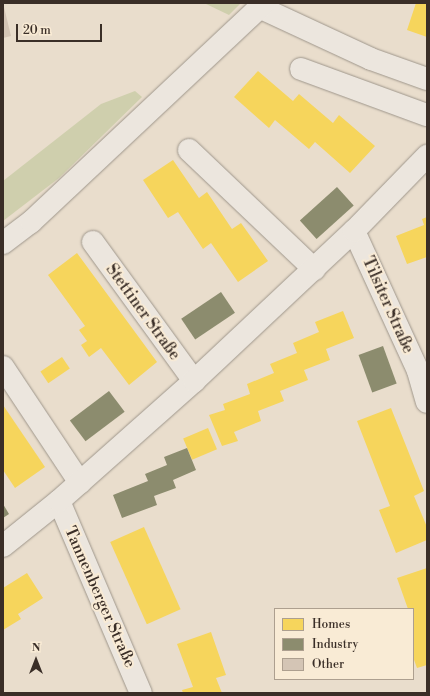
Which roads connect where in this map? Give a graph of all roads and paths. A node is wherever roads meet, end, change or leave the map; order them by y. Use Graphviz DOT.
graph roads {
  1 [pos="262,5"];
  2 [pos="301,69"];
  3 [pos="427,79"];
  4 [pos="427,115"];
  5 [pos="189,150"];
  6 [pos="427,156"];
  7 [pos="354,231"];
  8 [pos="93,242"];
  9 [pos="3,243"];
  10 [pos="314,269"];
  11 [pos="3,367"];
  12 [pos="194,382"];
  13 [pos="427,402"];
  14 [pos="80,483"];
  15 [pos="59,501"];
  16 [pos="3,546"];
  17 [pos="142,693"];
  1 -- 3 [label="street"];
  1 -- 9 [label="street"];
  2 -- 4 [label="street"];
  5 -- 10 [label="street"];
  6 -- 7 [label="street"];
  7 -- 10 [label="street"];
  7 -- 13 [label="street, Tilsiter Straße"];
  8 -- 12 [label="street, Stettiner Straße"];
  10 -- 12 [label="street"];
  11 -- 14 [label="street"];
  12 -- 14 [label="street"];
  14 -- 15 [label="street"];
  15 -- 16 [label="street"];
  15 -- 17 [label="street, Tannenberger Straße"];
}
